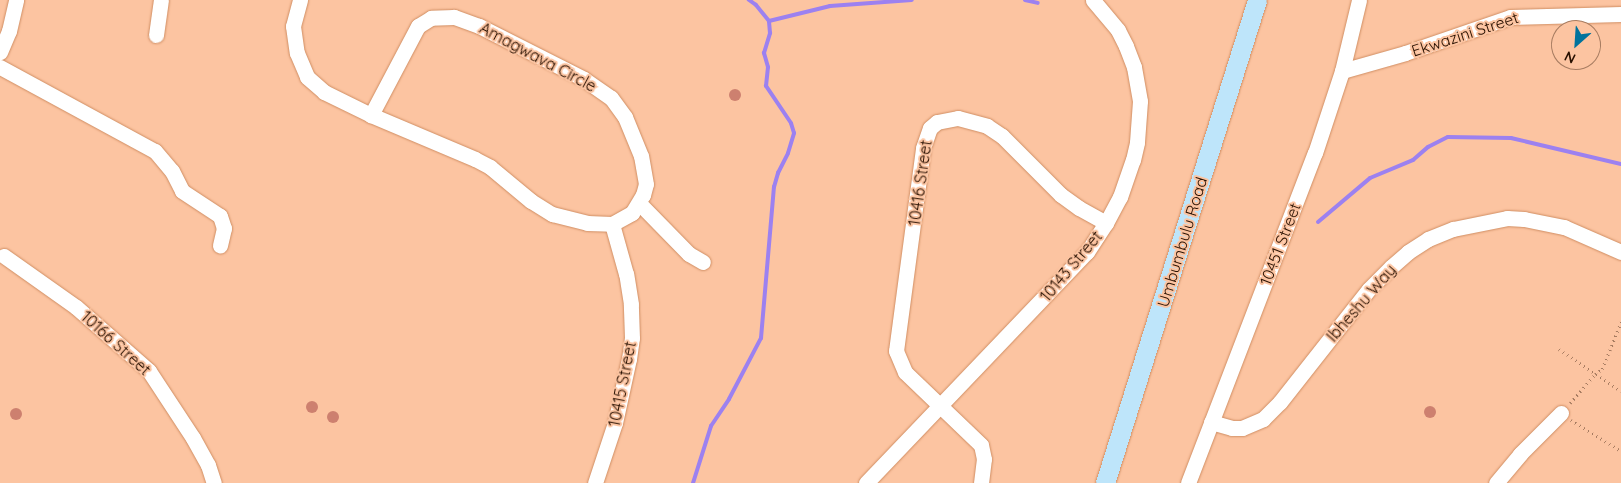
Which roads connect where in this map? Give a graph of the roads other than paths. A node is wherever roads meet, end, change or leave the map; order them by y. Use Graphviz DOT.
graph roads {
  1 [pos="16,0"];
  2 [pos="161,0"];
  3 [pos="300,0"];
  4 [pos="1093,0"];
  5 [pos="1257,0"];
  6 [pos="1360,0"];
  7 [pos="1621,14"];
  8 [pos="156,35"];
  9 [pos="0,52"];
  10 [pos="0,67"];
  11 [pos="1342,71"];
  12 [pos="371,115"];
  13 [pos="639,203"];
  14 [pos="1106,223"];
  15 [pos="612,224"];
  16 [pos="220,246"];
  17 [pos="1621,252"];
  18 [pos="4,256"];
  19 [pos="703,262"];
  20 [pos="940,407"];
  21 [pos="1561,413"];
  22 [pos="1211,422"];
  23 [pos="1502,481"];
  24 [pos="214,483"];
  25 [pos="595,483"];
  26 [pos="866,483"];
  27 [pos="981,483"];
  28 [pos="1105,483"];
  29 [pos="1188,483"];
  1 -- 9 [label="street"];
  2 -- 8 [label="street"];
  3 -- 12 [label="street"];
  4 -- 14 [label="street, 10143 Street"];
  5 -- 28 [label="main road, Umbumbulu Road"];
  6 -- 11 [label="street, 10451 Street"];
  7 -- 11 [label="street, Ekwazini Street"];
  10 -- 16 [label="street"];
  11 -- 22 [label="street, 10451 Street"];
  12 -- 13 [label="street, Amagwava Circle"];
  12 -- 15 [label="street"];
  13 -- 15 [label="street"];
  13 -- 19 [label="street"];
  14 -- 20 [label="street, 10143 Street"];
  14 -- 20 [label="street, 10416 Street"];
  15 -- 25 [label="street, 10415 Street"];
  17 -- 22 [label="street, Ibheshu Way"];
  18 -- 24 [label="street, 10166 Street"];
  20 -- 26 [label="street, 10143 Street"];
  20 -- 27 [label="street"];
  21 -- 23 [label="street"];
  22 -- 29 [label="street, 10451 Street"];
}
